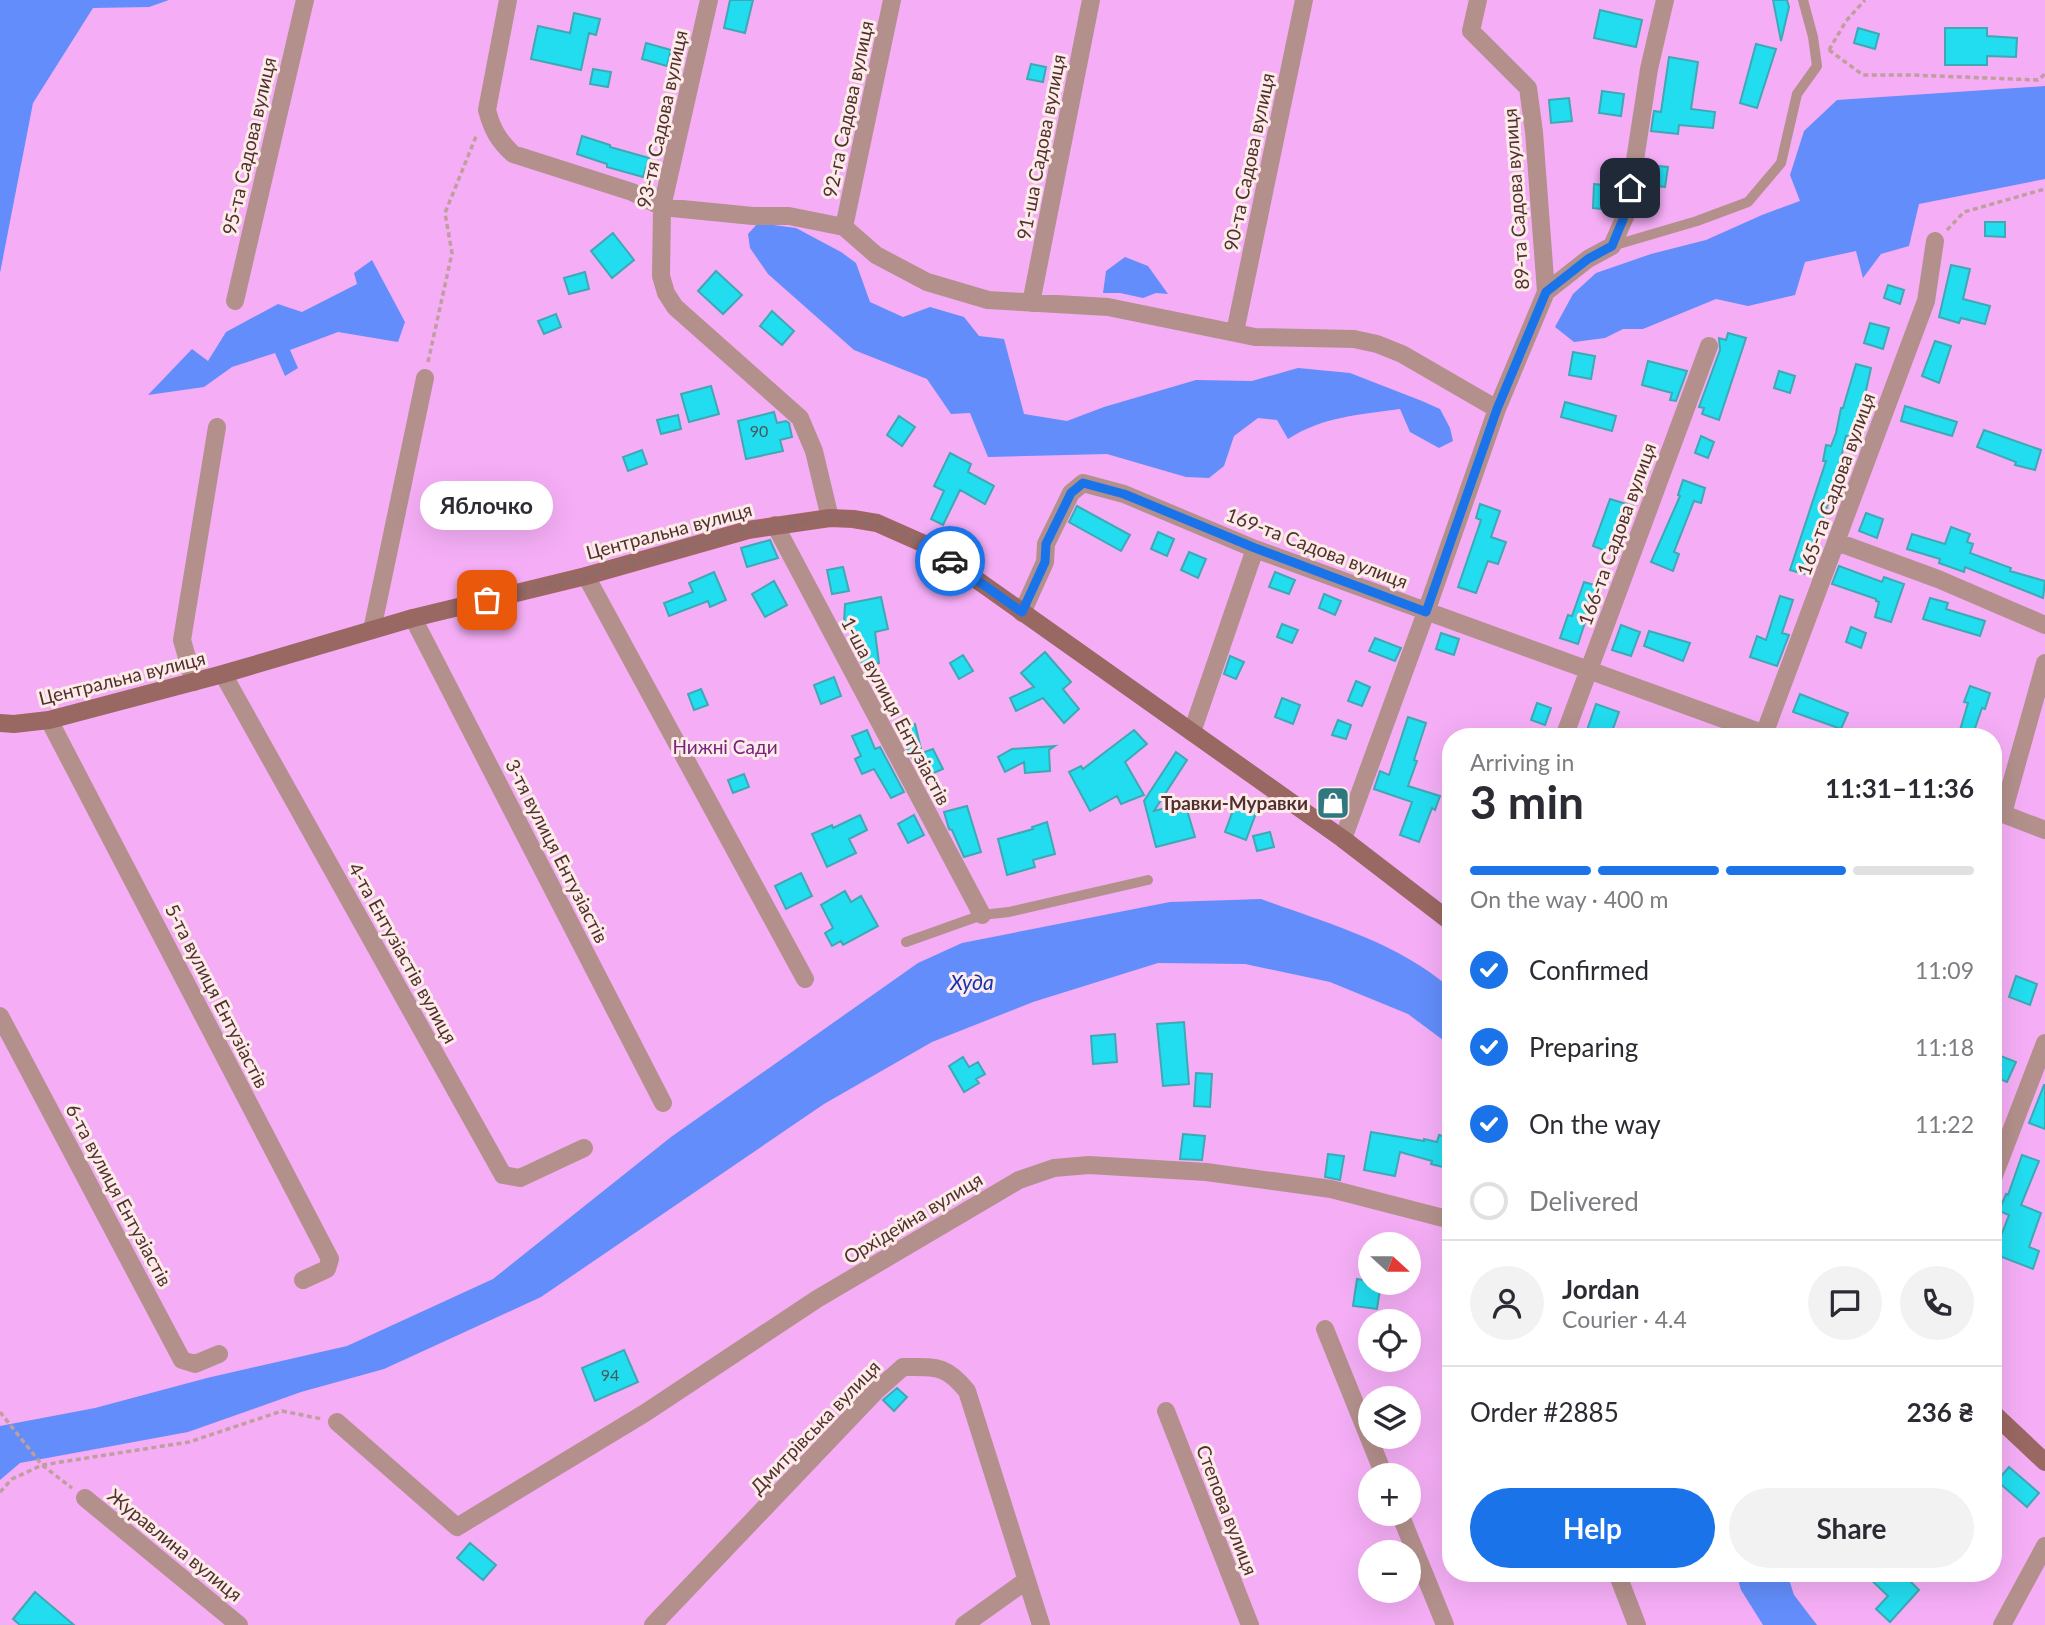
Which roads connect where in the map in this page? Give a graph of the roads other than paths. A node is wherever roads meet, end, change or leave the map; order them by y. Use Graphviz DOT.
graph roads {
  1 [pos="304,0"];
  2 [pos="709,0"];
  3 [pos="892,0"];
  4 [pos="1091,0"];
  5 [pos="1304,0"];
  6 [pos="1478,0"];
  7 [pos="1665,0"];
  8 [pos="1802,0"];
  9 [pos="502,4"];
  10 [pos="662,207"];
  11 [pos="844,227"];
  12 [pos="1936,241"];
  13 [pos="1612,246"];
  14 [pos="1546,292"];
  15 [pos="235,301"];
  16 [pos="1031,303"];
  17 [pos="1235,332"];
  18 [pos="1709,346"];
  19 [pos="425,378"];
  20 [pos="1497,409"];
  21 [pos="217,427"];
  22 [pos="830,518"];
  23 [pos="775,525"];
  24 [pos="1838,542"];
  25 [pos="1255,548"];
  26 [pos="586,576"];
  27 [pos="1022,612"];
  28 [pos="1426,612"];
  29 [pos="413,618"];
  30 [pos="2045,625"];
  31 [pos="372,630"];
  32 [pos="2045,663"];
  33 [pos="1589,669"];
  34 [pos="223,674"];
  35 [pos="194,682"];
  36 [pos="49,720"];
  37 [pos="0,723"];
  38 [pos="1567,728"];
  39 [pos="1745,728"];
  40 [pos="1769,728"];
  41 [pos="1192,732"];
  42 [pos="2002,799"];
  43 [pos="2002,814"];
  44 [pos="2045,830"];
  45 [pos="1343,839"];
  46 [pos="1148,880"];
  47 [pos="982,915"];
  48 [pos="1442,915"];
  49 [pos="906,942"];
  50 [pos="805,979"];
  51 [pos="0,1016"];
  52 [pos="2045,1043"];
  53 [pos="663,1103"];
  54 [pos="584,1148"];
  55 [pos="2002,1155"];
  56 [pos="1442,1218"];
  57 [pos="303,1280"];
  58 [pos="1325,1329"];
  59 [pos="219,1354"];
  60 [pos="1166,1411"];
  61 [pos="2002,1421"];
  62 [pos="337,1422"];
  63 [pos="2045,1462"];
  64 [pos="1379,1463"];
  65 [pos="85,1498"];
  66 [pos="1405,1526"];
  67 [pos="2045,1546"];
  68 [pos="1027,1580"];
  69 [pos="1620,1582"];
  70 [pos="239,1625"];
  71 [pos="653,1625"];
  72 [pos="964,1625"];
  73 [pos="1041,1625"];
  74 [pos="1250,1625"];
  75 [pos="1445,1625"];
  76 [pos="1637,1625"];
  77 [pos="2002,1625"];
  1 -- 15 [label="street, 95-та Садова вулиця"];
  2 -- 10 [label="street, 93-тя Садова вулиця"];
  3 -- 11 [label="street, 92-га Садова вулиця"];
  4 -- 16 [label="street, 91-ша Садова вулиця"];
  5 -- 17 [label="street, 90-та Садова вулиця"];
  6 -- 14 [label="street, 89-та Садова вулиця"];
  7 -- 13 [label="street"];
  8 -- 13 [label="lane"];
  9 -- 10 [label="street"];
  10 -- 11 [label="street"];
  10 -- 22 [label="street, 93-тя Садова вулиця"];
  11 -- 16 [label="street"];
  12 -- 24 [label="street, 165-та Садова вулиця"];
  13 -- 14 [label="street"];
  14 -- 20 [label="street, 89-та Садова вулиця"];
  16 -- 17 [label="street"];
  17 -- 20 [label="street"];
  18 -- 33 [label="street, 166-та Садова вулиця"];
  19 -- 31 [label="street"];
  20 -- 28 [label="street, 89-та Садова вулиця"];
  21 -- 35 [label="street"];
  22 -- 23 [label="street, Центральна вулиця"];
  22 -- 27 [label="street, Центральна вулиця"];
  23 -- 26 [label="street, Центральна вулиця"];
  23 -- 47 [label="street, 1-ша вулиця Ентузіастів"];
  24 -- 30 [label="street"];
  24 -- 40 [label="street, 165-та Садова вулиця"];
  25 -- 27 [label="street, 169-та Садова вулиця"];
  25 -- 28 [label="street, 169-та Садова вулиця"];
  25 -- 41 [label="street"];
  26 -- 29 [label="street, Центральна вулиця"];
  26 -- 50 [label="street"];
  27 -- 41 [label="street, Центральна вулиця"];
  28 -- 33 [label="street, 169-та Садова вулиця"];
  28 -- 45 [label="street, 89-та Садова вулиця"];
  29 -- 31 [label="street, Центральна вулиця"];
  29 -- 53 [label="street, 3-тя вулиця Ентузіастів"];
  31 -- 34 [label="street, Центральна вулиця"];
  32 -- 42 [label="street"];
  33 -- 38 [label="street, 166-та Садова вулиця"];
  33 -- 39 [label="street, 169-та Садова вулиця"];
  34 -- 35 [label="street, Центральна вулиця"];
  34 -- 54 [label="street, 4-та Ентузіастів вулиця"];
  35 -- 36 [label="street, Центральна вулиця"];
  36 -- 37 [label="street, Центральна вулиця"];
  36 -- 57 [label="street, 5-та вулиця Ентузіастів"];
  41 -- 45 [label="street, Центральна вулиця"];
  43 -- 44 [label="street"];
  45 -- 48 [label="street, Центральна вулиця"];
  46 -- 47 [label="lane"];
  47 -- 49 [label="lane"];
  51 -- 59 [label="street, 6-та вулиця Ентузіастів"];
  52 -- 55 [label="street"];
  56 -- 62 [label="street, Орхідейна вулиця"];
  58 -- 64 [label="street"];
  60 -- 74 [label="street, Степова вулиця"];
  61 -- 63 [label="street"];
  65 -- 70 [label="street, Журавлина вулиця"];
  66 -- 75 [label="street"];
  67 -- 77 [label="street"];
  68 -- 71 [label="street, Дмитрівська вулиця"];
  68 -- 72 [label="street"];
  68 -- 73 [label="street, Дмитрівська вулиця"];
  69 -- 76 [label="street"];
}
